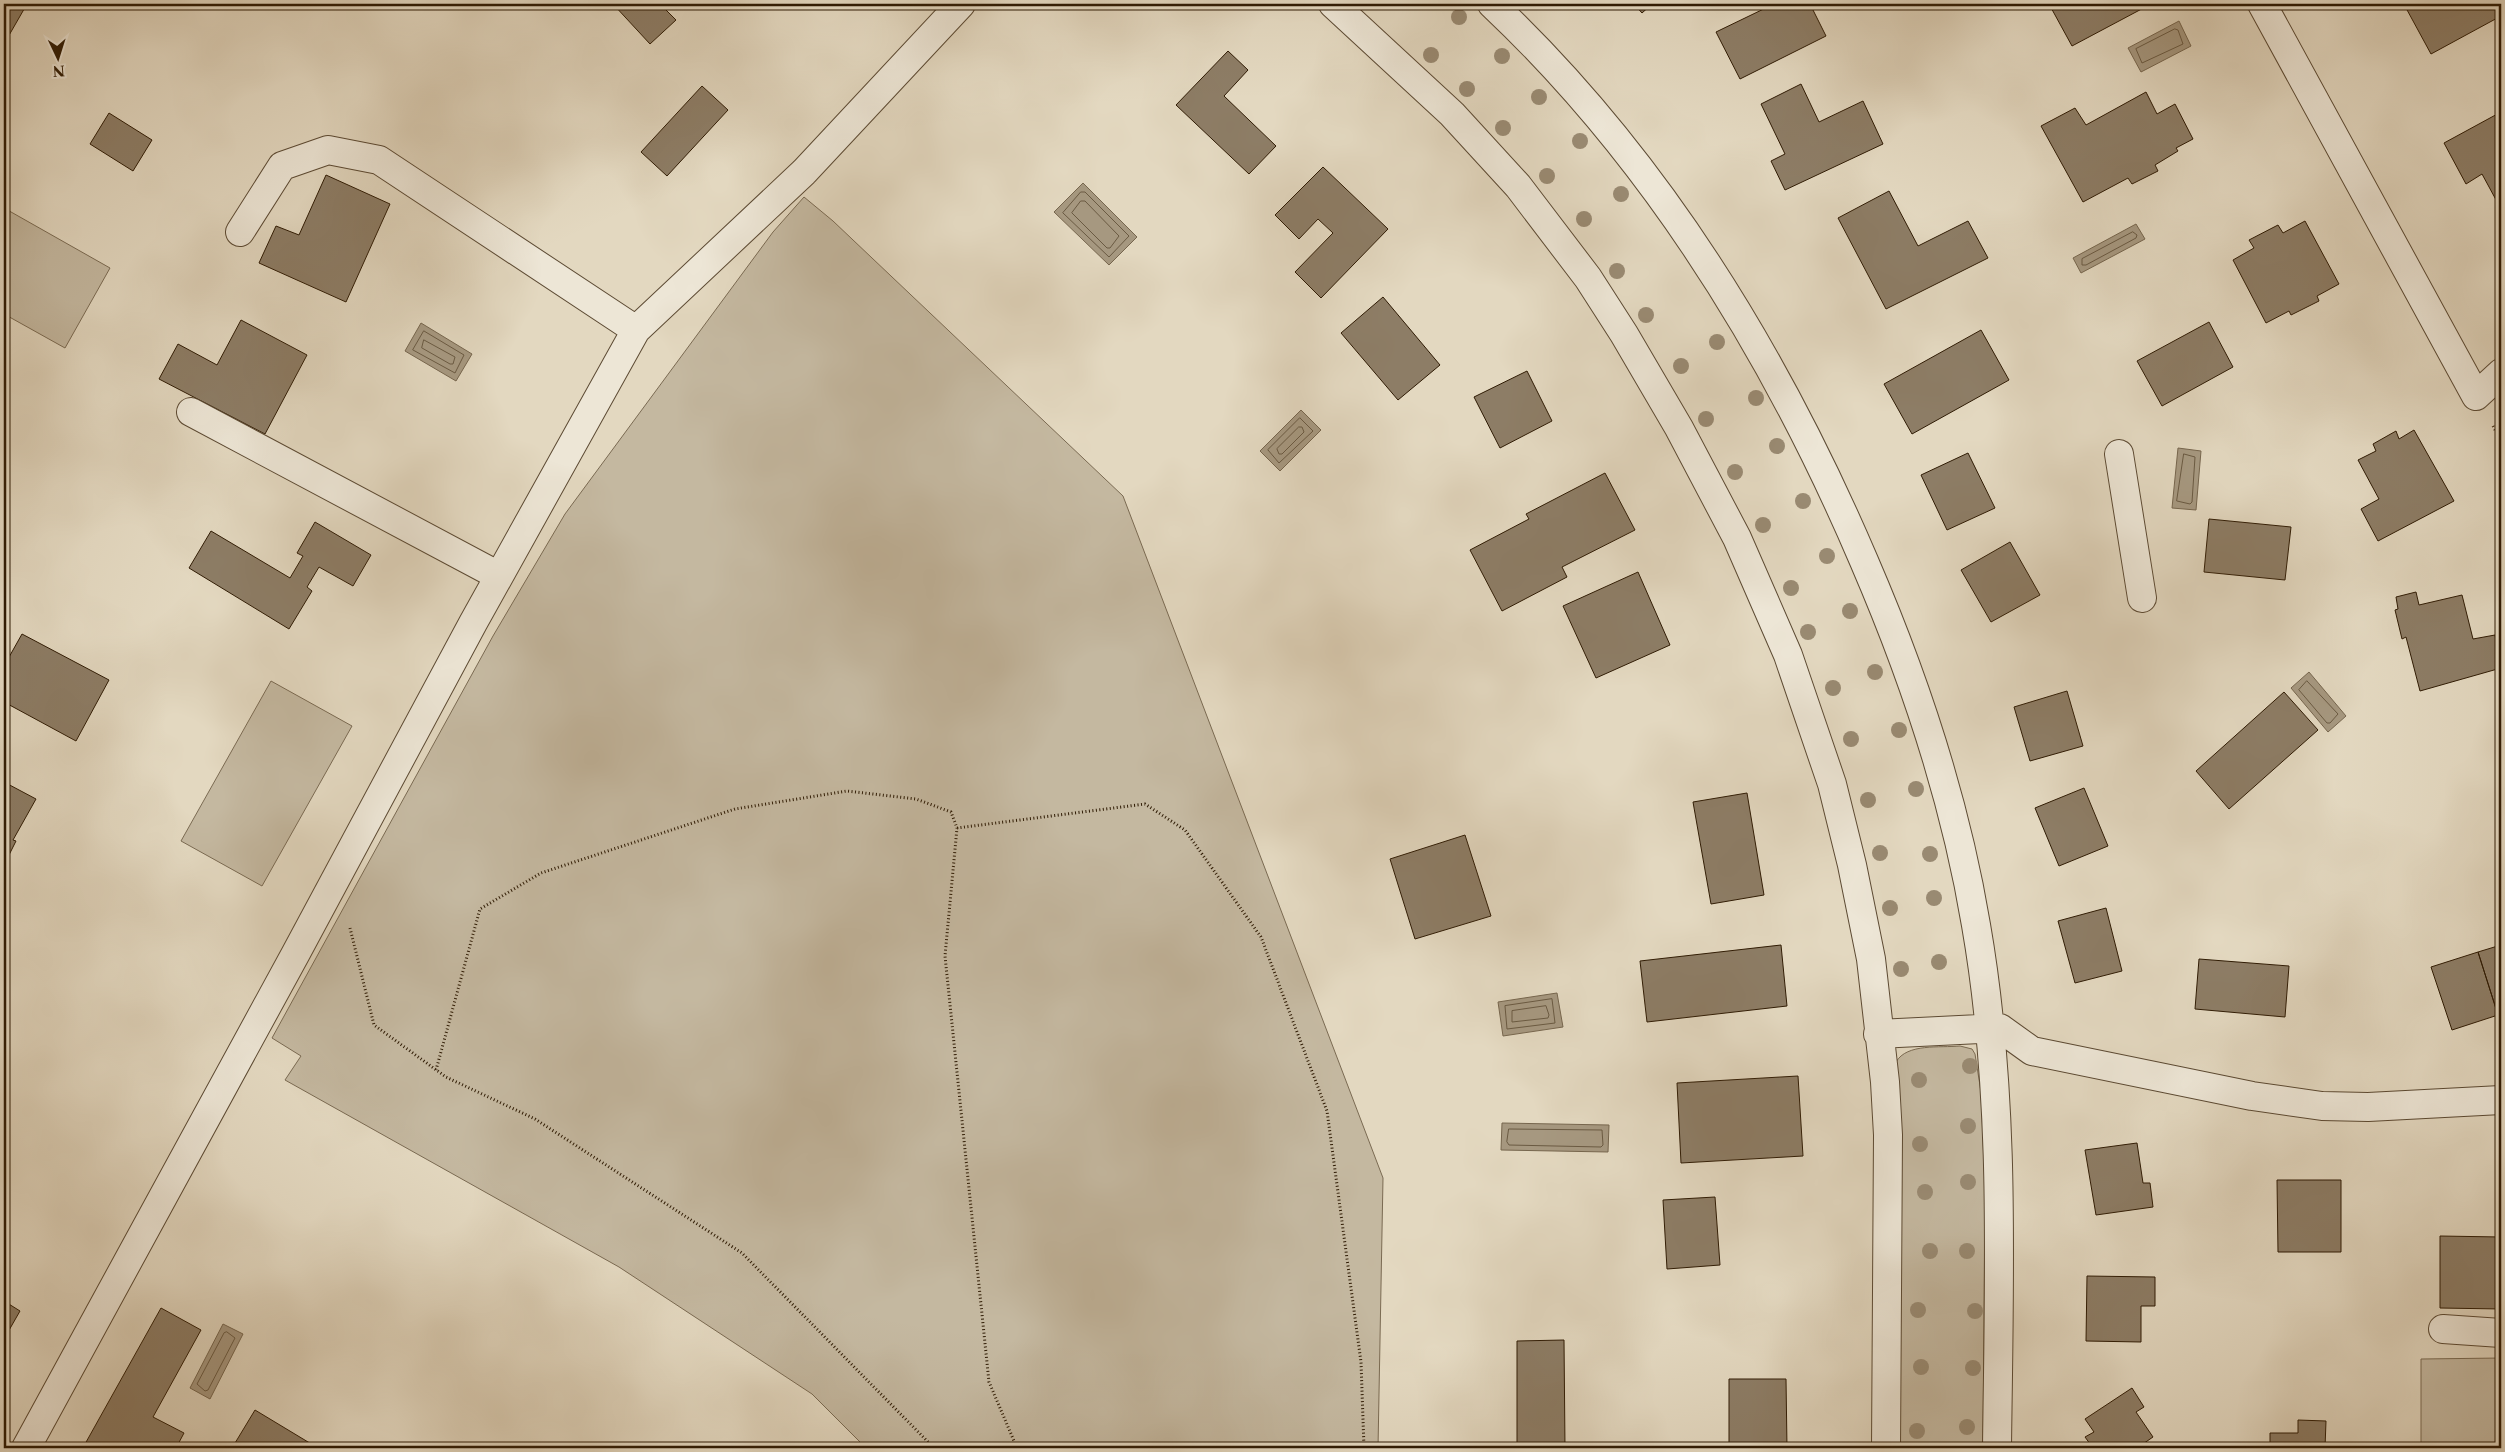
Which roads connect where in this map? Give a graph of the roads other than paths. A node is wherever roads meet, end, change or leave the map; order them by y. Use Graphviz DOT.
graph roads {
  1 [pos="961,4"];
  2 [pos="1333,4"];
  3 [pos="1492,4"];
  4 [pos="2262,4"];
  5 [pos="240,232"];
  6 [pos="636,330"];
  7 [pos="2501,373"];
  8 [pos="191,412"];
  9 [pos="2119,454"];
  10 [pos="498,576"];
  11 [pos="2142,598"];
  12 [pos="1989,1028"];
  13 [pos="1878,1034"];
  14 [pos="2501,1100"];
  15 [pos="2443,1329"];
  16 [pos="2501,1333"];
  17 [pos="26,1448"];
  18 [pos="1886,1448"];
  19 [pos="1997,1448"];
  1 -- 6 [label="street"];
  2 -- 13 [label="street"];
  3 -- 12 [label="street"];
  4 -- 7 [label="street"];
  5 -- 6 [label="street"];
  6 -- 10 [label="street"];
  8 -- 10 [label="street"];
  9 -- 11 [label="street"];
  10 -- 17 [label="street"];
  12 -- 13 [label="street"];
  12 -- 14 [label="street"];
  12 -- 19 [label="street"];
  13 -- 18 [label="street"];
  15 -- 16 [label="street"];
}
